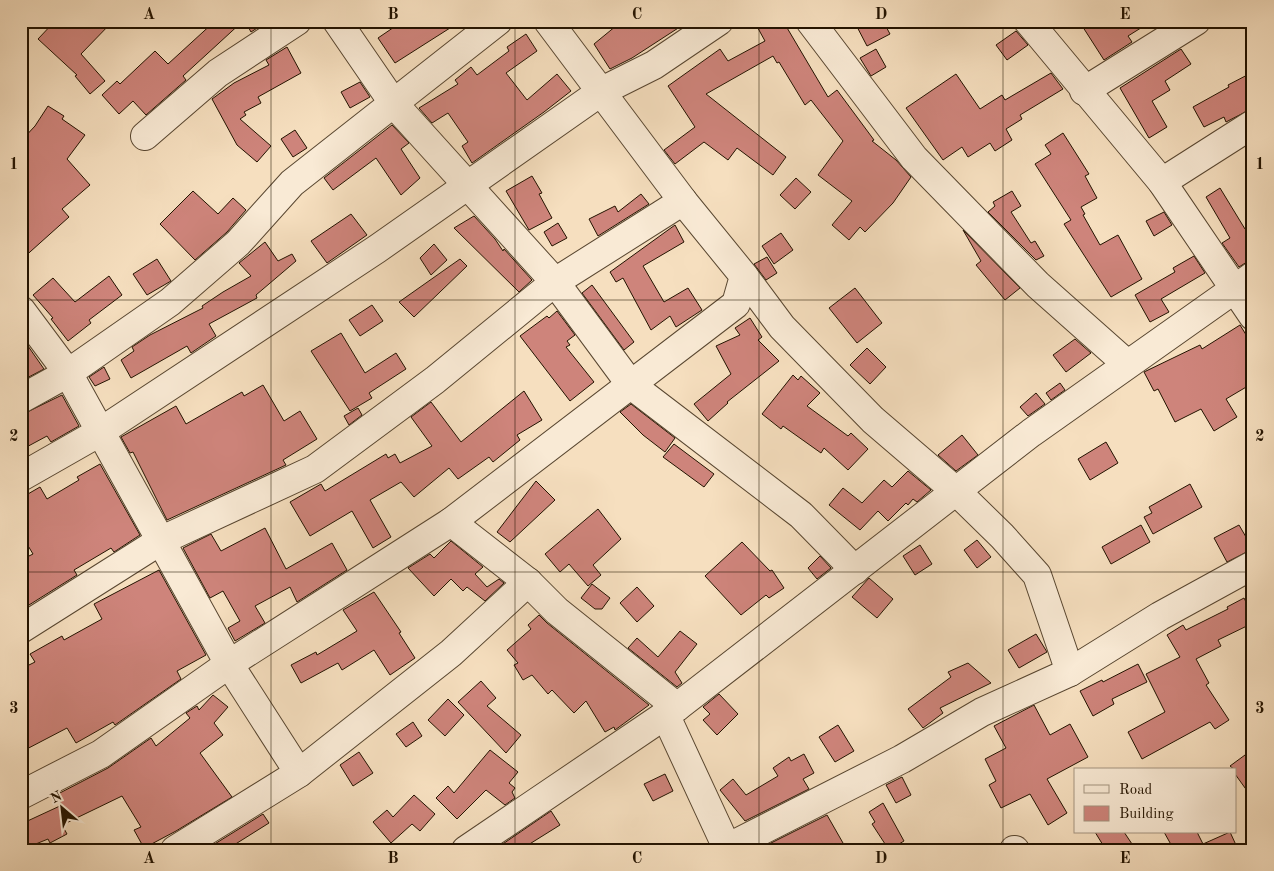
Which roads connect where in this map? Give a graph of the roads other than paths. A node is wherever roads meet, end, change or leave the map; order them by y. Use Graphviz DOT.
graph roads {
  1 [pos="297,21"];
  2 [pos="337,21"];
  3 [pos="498,21"];
  4 [pos="548,21"];
  5 [pos="719,21"];
  6 [pos="810,21"];
  7 [pos="1028,21"];
  8 [pos="1196,21"];
  9 [pos="1084,91"];
  10 [pos="602,92"];
  11 [pos="394,104"];
  12 [pos="1253,124"];
  13 [pos="145,136"];
  14 [pos="1162,182"];
  15 [pos="469,186"];
  16 [pos="682,201"];
  17 [pos="744,276"];
  18 [pos="555,282"];
  19 [pos="1243,282"];
  20 [pos="21,310"];
  21 [pos="1253,316"];
  22 [pos="1127,364"];
  23 [pos="68,373"];
  24 [pos="631,384"];
  25 [pos="21,400"];
  26 [pos="100,432"];
  27 [pos="21,477"];
  28 [pos="957,492"];
  29 [pos="451,522"];
  30 [pos="160,541"];
  31 [pos="1253,565"];
  32 [pos="855,570"];
  33 [pos="528,582"];
  34 [pos="21,629"];
  35 [pos="229,664"];
  36 [pos="1070,672"];
  37 [pos="671,711"];
  38 [pos="299,773"];
  39 [pos="21,795"];
  40 [pos="726,849"];
  41 [pos="175,850"];
  42 [pos="466,850"];
  1 -- 13 [label="street"];
  2 -- 11 [label="street"];
  3 -- 11 [label="street"];
  4 -- 10 [label="street"];
  5 -- 10 [label="street"];
  6 -- 22 [label="street"];
  7 -- 9 [label="street"];
  8 -- 9 [label="street"];
  9 -- 14 [label="street"];
  10 -- 15 [label="street"];
  10 -- 16 [label="street"];
  11 -- 15 [label="street"];
  11 -- 23 [label="street"];
  12 -- 14 [label="street"];
  14 -- 19 [label="street"];
  15 -- 18 [label="street"];
  15 -- 26 [label="street"];
  16 -- 17 [label="street"];
  16 -- 18 [label="street"];
  17 -- 24 [label="street"];
  17 -- 28 [label="street"];
  18 -- 24 [label="street"];
  18 -- 30 [label="street"];
  19 -- 21 [label="street"];
  19 -- 22 [label="street"];
  20 -- 23 [label="street"];
  22 -- 28 [label="street"];
  23 -- 25 [label="street"];
  23 -- 26 [label="street"];
  24 -- 29 [label="street"];
  24 -- 32 [label="street"];
  26 -- 27 [label="street"];
  26 -- 30 [label="street"];
  28 -- 32 [label="street"];
  28 -- 36 [label="street"];
  29 -- 33 [label="street"];
  29 -- 35 [label="street"];
  30 -- 34 [label="street"];
  30 -- 35 [label="street"];
  31 -- 36 [label="street"];
  32 -- 37 [label="street"];
  33 -- 37 [label="street"];
  33 -- 38 [label="street"];
  35 -- 38 [label="street"];
  35 -- 39 [label="street"];
  36 -- 40 [label="street"];
  37 -- 40 [label="street"];
  37 -- 42 [label="street"];
  38 -- 41 [label="street"];
}
